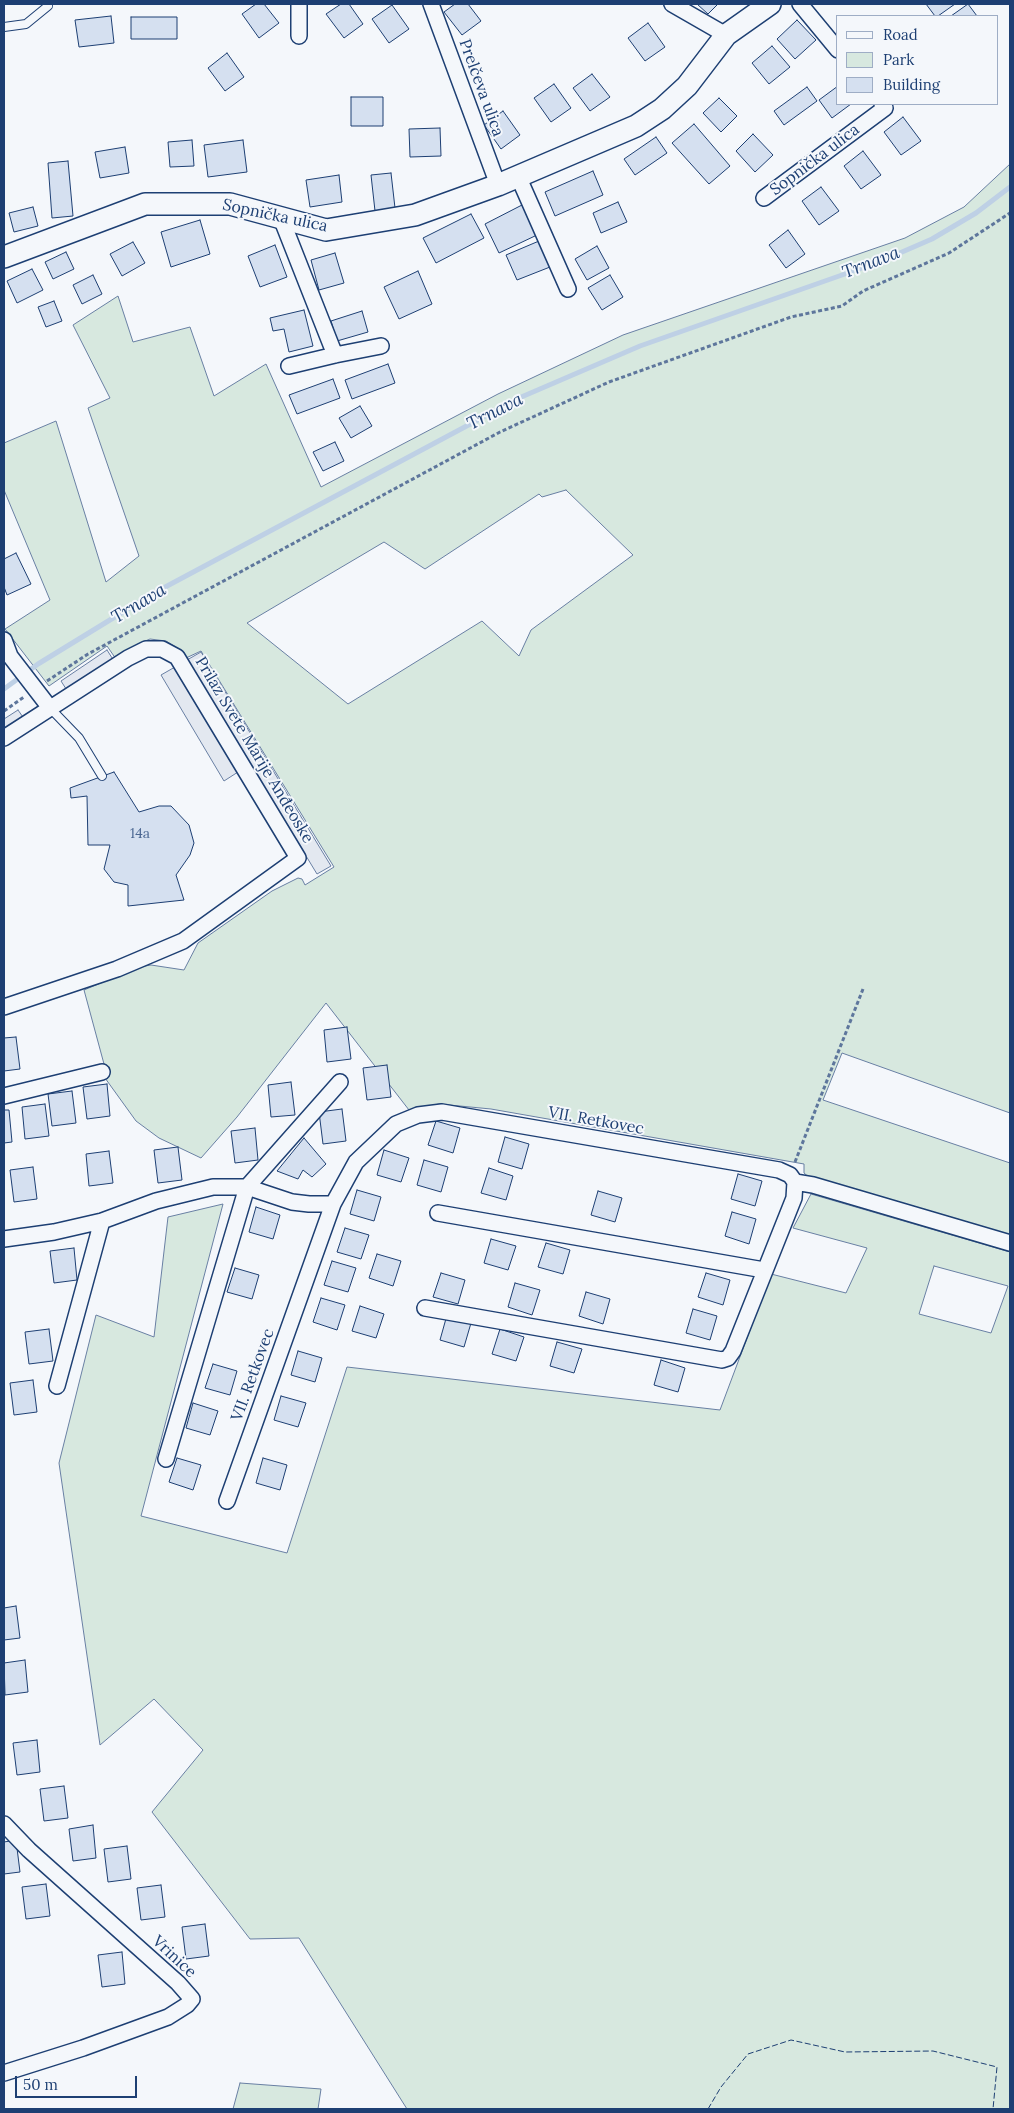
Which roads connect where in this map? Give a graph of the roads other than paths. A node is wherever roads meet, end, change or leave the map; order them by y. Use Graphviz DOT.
graph roads {
  1 [pos="299,4"];
  2 [pos="432,4"];
  3 [pos="672,4"];
  4 [pos="770,4"];
  5 [pos="800,4"];
  6 [pos="48,6"];
  7 [pos="4,27"];
  8 [pos="726,35"];
  9 [pos="299,36"];
  10 [pos="836,48"];
  11 [pos="883,105"];
  12 [pos="518,176"];
  13 [pos="498,185"];
  14 [pos="764,198"];
  15 [pos="281,218"];
  16 [pos="4,257"];
  17 [pos="568,289"];
  18 [pos="381,346"];
  19 [pos="335,354"];
  20 [pos="289,366"];
  21 [pos="4,640"];
  22 [pos="50,708"];
  23 [pos="4,738"];
  24 [pos="102,776"];
  25 [pos="4,1008"];
  26 [pos="102,1072"];
  27 [pos="340,1082"];
  28 [pos="4,1096"];
  29 [pos="793,1178"];
  30 [pos="247,1188"];
  31 [pos="333,1204"];
  32 [pos="438,1214"];
  33 [pos="102,1221"];
  34 [pos="4,1239"];
  35 [pos="1010,1243"];
  36 [pos="764,1270"];
  37 [pos="425,1308"];
  38 [pos="57,1386"];
  39 [pos="166,1460"];
  40 [pos="227,1501"];
  41 [pos="4,1824"];
  42 [pos="4,2073"];
  1 -- 9 [label="street"];
  2 -- 13 [label="street, Prelčeva ulica"];
  3 -- 8 [label="street"];
  4 -- 8 [label="street, Sopnička ulica"];
  5 -- 10 [label="street"];
  6 -- 7 [label="lane"];
  8 -- 12 [label="street, Sopnička ulica"];
  11 -- 14 [label="street, Sopnička ulica"];
  12 -- 13 [label="street, Sopnička ulica"];
  12 -- 17 [label="street"];
  13 -- 15 [label="street, Sopnička ulica"];
  15 -- 16 [label="street, Sopnička ulica"];
  15 -- 19 [label="street"];
  18 -- 19 [label="street"];
  19 -- 20 [label="street"];
  21 -- 22 [label="street"];
  22 -- 23 [label="street, Prilaz Svete Marije Anđeoske"];
  22 -- 24 [label="lane"];
  22 -- 25 [label="street, Prilaz Svete Marije Anđeoske"];
  26 -- 28 [label="street"];
  27 -- 30 [label="street"];
  29 -- 31 [label="street, VII. Retkovec"];
  29 -- 35 [label="street, VII. Retkovec"];
  29 -- 36 [label="street"];
  30 -- 31 [label="street"];
  30 -- 33 [label="street"];
  30 -- 39 [label="street"];
  31 -- 40 [label="street, VII. Retkovec"];
  32 -- 36 [label="street"];
  33 -- 34 [label="street"];
  33 -- 38 [label="street"];
  36 -- 37 [label="street"];
  41 -- 42 [label="street, Vrinice"];
}
